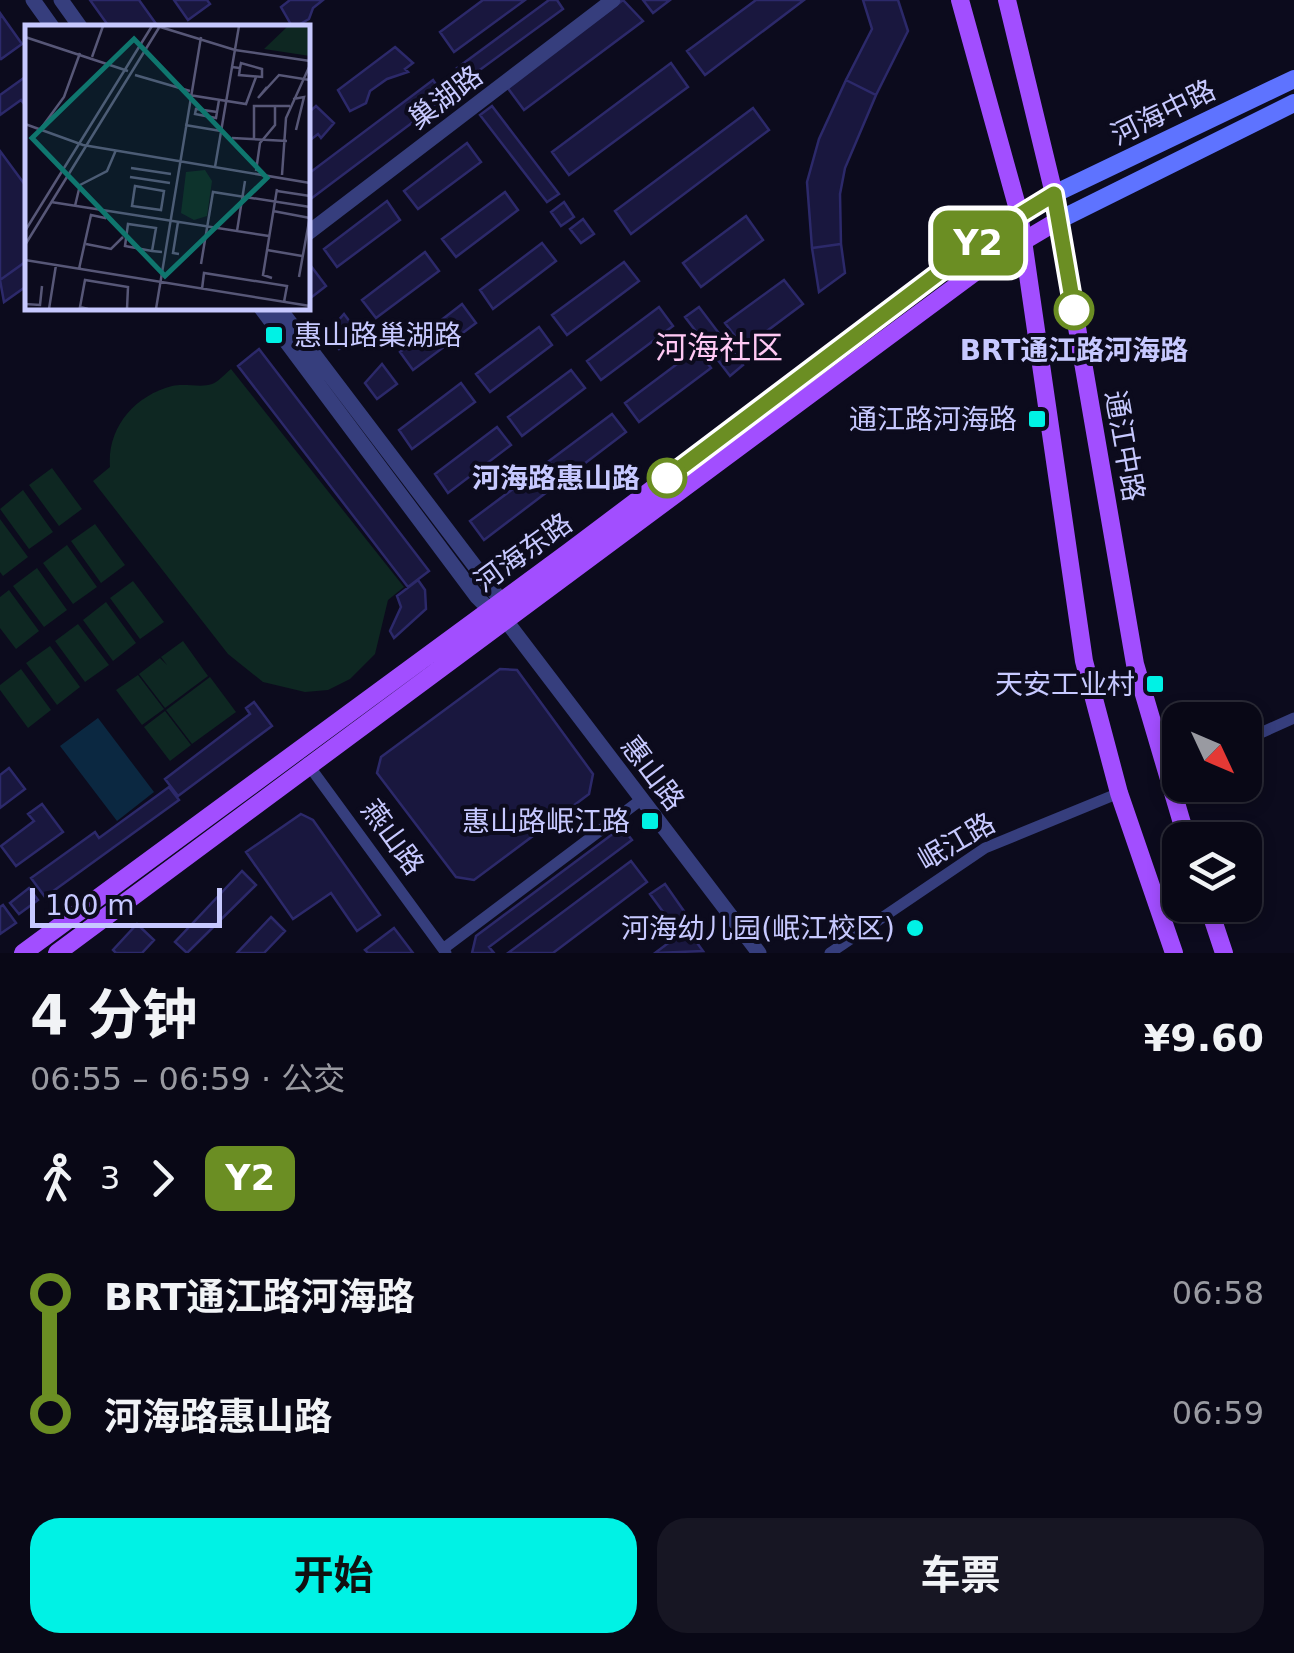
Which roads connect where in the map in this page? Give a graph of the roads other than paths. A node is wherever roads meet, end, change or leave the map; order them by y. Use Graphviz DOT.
graph roads {
  1 [pos="33,0"];
  2 [pos="60,0"];
  3 [pos="614,0"];
  4 [pos="960,0"];
  5 [pos="1007,0"];
  6 [pos="52,25"];
  7 [pos="79,25"];
  8 [pos="1294,78"];
  9 [pos="1294,103"];
  10 [pos="1054,194"];
  11 [pos="1019,213"];
  12 [pos="1059,220"];
  13 [pos="310,232"];
  14 [pos="1022,238"];
  15 [pos="263,310"];
  16 [pos="280,310"];
  17 [pos="495,607"];
  18 [pos="508,622"];
  19 [pos="1294,718"];
  20 [pos="1262,732"];
  21 [pos="1162,740"];
  22 [pos="298,751"];
  23 [pos="310,767"];
  24 [pos="1119,793"];
  25 [pos="642,799"];
  26 [pos="1214,922"];
  27 [pos="445,951"];
  28 [pos="24,953"];
  29 [pos="57,953"];
  30 [pos="759,953"];
  31 [pos="830,953"];
  32 [pos="1174,953"];
  33 [pos="1224,953"];
  1 -- 6 [label="street"];
  2 -- 7 [label="street"];
  3 -- 13 [label="street, 巢湖路"];
  4 -- 11 [label="main road"];
  5 -- 10 [label="main road, 通江中路"];
  8 -- 10 [label="main road, 河海中路"];
  9 -- 12 [label="main road, 河海中路"];
  10 -- 11 [label="main road, 河海东路"];
  10 -- 12 [label="main road, 通江中路"];
  11 -- 14 [label="main road"];
  11 -- 17 [label="main road, 河海东路"];
  12 -- 14 [label="main road, 河海东路"];
  12 -- 21 [label="main road, 通江中路"];
  14 -- 18 [label="main road, 河海东路"];
  14 -- 24 [label="main road"];
  15 -- 17 [label="street, 惠山路"];
  16 -- 17 [label="street, 惠山路"];
  17 -- 18 [label="street, 惠山路"];
  17 -- 22 [label="main road, 河海东路"];
  18 -- 23 [label="main road, 河海东路"];
  18 -- 25 [label="street, 惠山路"];
  19 -- 20 [label="street"];
  22 -- 23 [label="street, 燕山路"];
  22 -- 28 [label="main road, 河海东路"];
  23 -- 27 [label="street, 燕山路"];
  23 -- 29 [label="main road, 河海东路"];
  24 -- 31 [label="street, 岷江路"];
  24 -- 32 [label="main road"];
  25 -- 27 [label="street"];
  25 -- 30 [label="street, 惠山路"];
  26 -- 33 [label="main road"];
}
